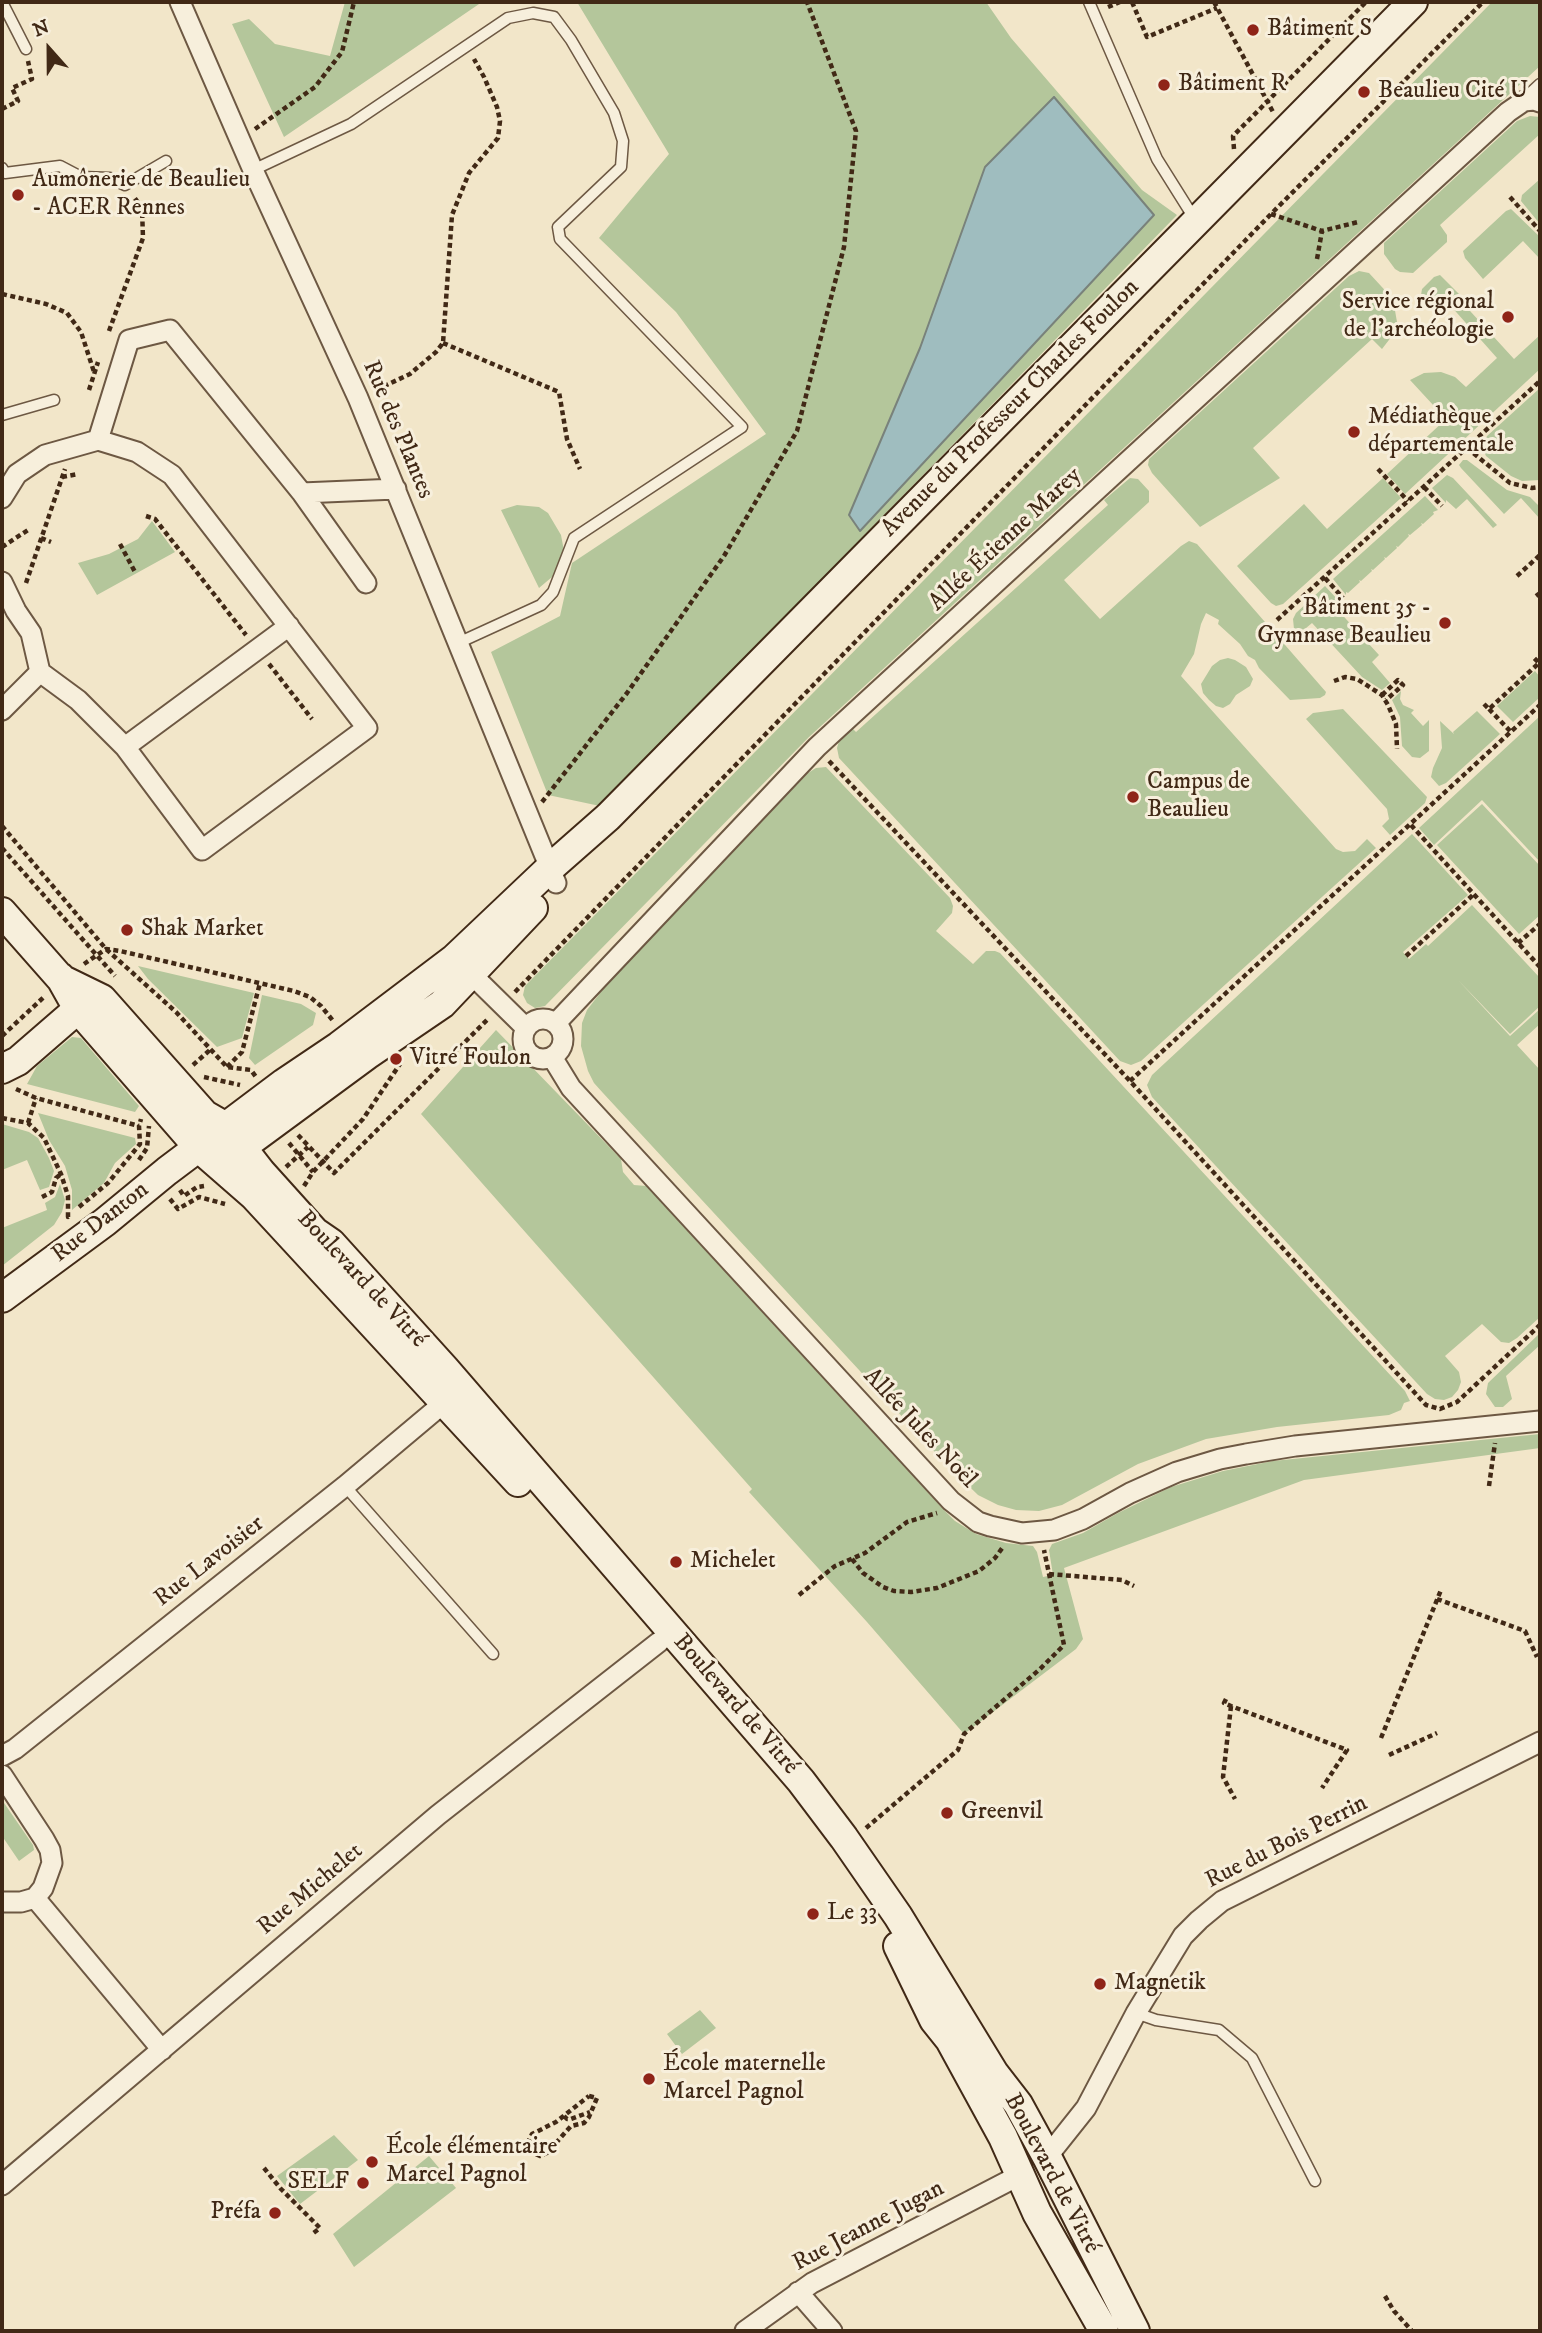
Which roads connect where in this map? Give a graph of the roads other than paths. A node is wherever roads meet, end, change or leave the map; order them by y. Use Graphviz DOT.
graph roads {
  1 [pos="2,2"];
  2 [pos="180,2"];
  3 [pos="1089,2"];
  4 [pos="1413,2"];
  5 [pos="26,49"];
  6 [pos="1540,83"];
  7 [pos="1540,102"];
  8 [pos="1514,107"];
  9 [pos="166,161"];
  10 [pos="2,168"];
  11 [pos="253,170"];
  12 [pos="1196,222"];
  13 [pos="54,400"];
  14 [pos="2,415"];
  15 [pos="97,440"];
  16 [pos="396,489"];
  17 [pos="302,493"];
  18 [pos="2,498"];
  19 [pos="2,582"];
  20 [pos="366,583"];
  21 [pos="289,626"];
  22 [pos="458,643"];
  23 [pos="40,672"];
  24 [pos="2,710"];
  25 [pos="125,747"];
  26 [pos="553,876"];
  27 [pos="2,912"];
  28 [pos="463,966"];
  29 [pos="61,979"];
  30 [pos="78,1009"];
  31 [pos="556,1023"];
  32 [pos="526,1028"];
  33 [pos="552,1057"];
  34 [pos="7,1079"];
  35 [pos="234,1137"];
  36 [pos="206,1155"];
  37 [pos="2,1298"];
  38 [pos="445,1402"];
  39 [pos="1540,1420"];
  40 [pos="345,1486"];
  41 [pos="659,1642"];
  42 [pos="493,1654"];
  43 [pos="1540,1742"];
  44 [pos="2,1756"];
  45 [pos="2,1775"];
  46 [pos="35,1898"];
  47 [pos="2,1902"];
  48 [pos="1136,2013"];
  49 [pos="162,2050"];
  50 [pos="1047,2157"];
  51 [pos="1020,2175"];
  52 [pos="1315,2181"];
  53 [pos="2,2185"];
  54 [pos="798,2292"];
  55 [pos="745,2331"];
  56 [pos="832,2331"];
  57 [pos="1104,2331"];
  58 [pos="1135,2331"];
  1 -- 5 [label="lane"];
  2 -- 11 [label="street, Rue des Plantes"];
  3 -- 12 [label="lane"];
  4 -- 12 [label="main road, Avenue du Professeur Charles Foulon"];
  6 -- 8 [label="lane"];
  7 -- 8 [label="street"];
  8 -- 31 [label="street, Allée Étienne Marey"];
  9 -- 10 [label="lane"];
  11 -- 16 [label="street, Rue des Plantes"];
  11 -- 22 [label="lane"];
  12 -- 26 [label="main road, Avenue du Professeur Charles Foulon"];
  13 -- 14 [label="lane"];
  15 -- 17 [label="street"];
  15 -- 18 [label="street"];
  15 -- 21 [label="street"];
  16 -- 17 [label="street"];
  16 -- 22 [label="street, Rue des Plantes"];
  17 -- 20 [label="street"];
  19 -- 23 [label="street"];
  21 -- 25 [label="street"];
  21 -- 25 [label="street"];
  22 -- 26 [label="street, Rue des Plantes"];
  23 -- 24 [label="street"];
  23 -- 25 [label="street"];
  26 -- 28 [label="main road, Avenue du Professeur Charles Foulon"];
  27 -- 29 [label="main road, Boulevard de Vitré"];
  28 -- 32 [label="street"];
  28 -- 35 [label="main road, Avenue du Professeur Charles Foulon"];
  28 -- 35 [label="main road, Avenue du Professeur Charles Foulon"];
  29 -- 30 [label="main road, Boulevard de Vitré"];
  29 -- 35 [label="main road, Boulevard de Vitré"];
  30 -- 34 [label="main road"];
  30 -- 36 [label="main road, Boulevard de Vitré"];
  31 -- 32 [label="street"];
  31 -- 33 [label="street"];
  32 -- 33 [label="street"];
  33 -- 39 [label="street, Allée Jules Noël"];
  35 -- 36 [label="main road"];
  35 -- 50 [label="main road, Boulevard de Vitré"];
  36 -- 37 [label="main road, Rue Danton"];
  36 -- 38 [label="main road, Boulevard de Vitré"];
  38 -- 40 [label="street, Rue Lavoisier"];
  38 -- 41 [label="main road, Boulevard de Vitré"];
  40 -- 42 [label="lane"];
  40 -- 44 [label="street, Rue Lavoisier"];
  41 -- 49 [label="street, Rue Michelet"];
  41 -- 51 [label="main road, Boulevard de Vitré"];
  43 -- 48 [label="street, Rue du Bois Perrin"];
  45 -- 46 [label="street"];
  46 -- 47 [label="street"];
  46 -- 49 [label="street"];
  48 -- 50 [label="street, Rue du Bois Perrin"];
  48 -- 52 [label="lane"];
  49 -- 53 [label="street, Rue Michelet"];
  50 -- 51 [label="main road"];
  50 -- 58 [label="main road, Boulevard de Vitré"];
  51 -- 54 [label="street, Rue Jeanne Jugan"];
  51 -- 57 [label="main road, Boulevard de Vitré"];
  54 -- 55 [label="street, Rue Jeanne Jugan"];
  54 -- 56 [label="street"];
}
